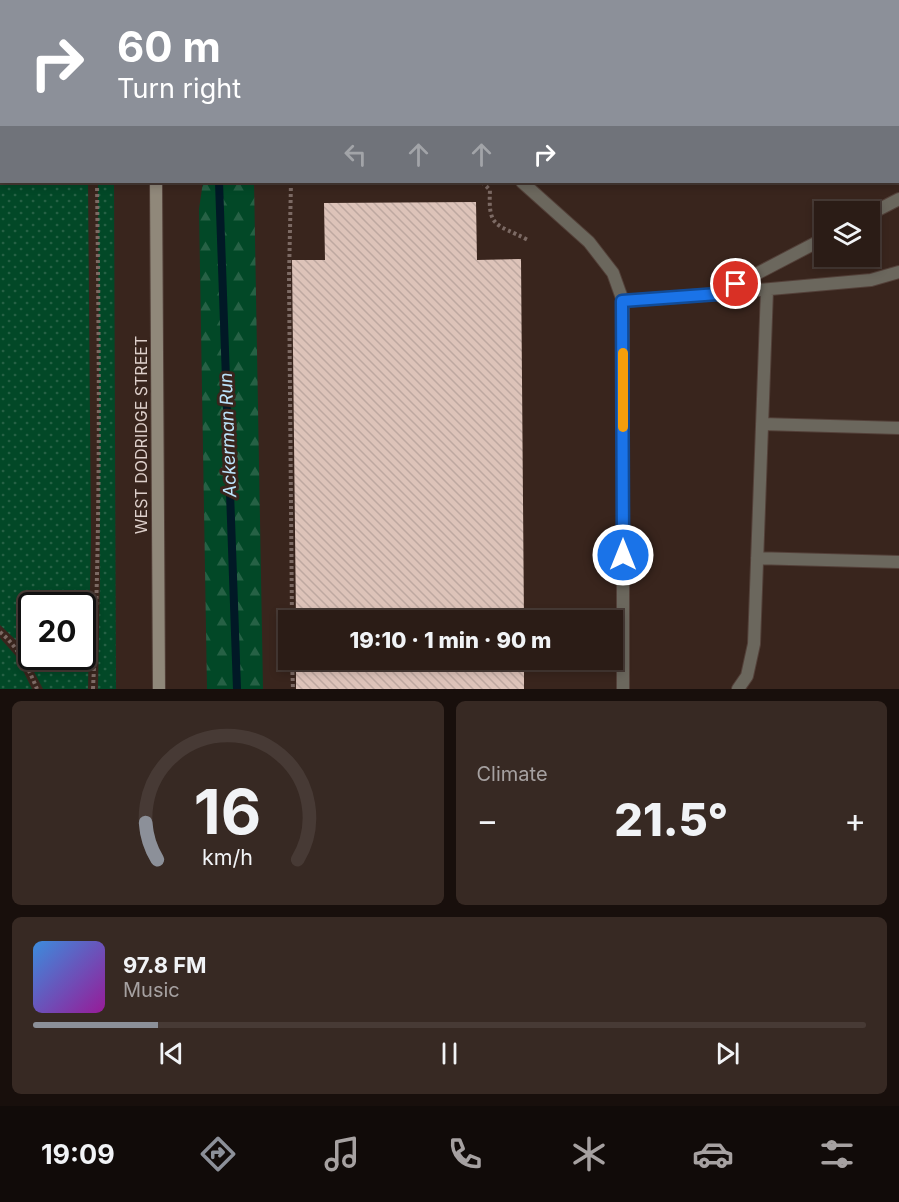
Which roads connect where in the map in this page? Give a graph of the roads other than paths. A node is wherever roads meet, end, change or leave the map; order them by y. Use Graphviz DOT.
graph roads {
  1 [pos="156,183"];
  2 [pos="523,183"];
  3 [pos="899,199"];
  4 [pos="880,209"];
  5 [pos="814,244"];
  6 [pos="899,272"];
  7 [pos="767,290"];
  8 [pos="718,294"];
  9 [pos="622,301"];
  10 [pos="762,424"];
  11 [pos="899,428"];
  12 [pos="757,558"];
  13 [pos="899,562"];
  14 [pos="159,689"];
  15 [pos="623,689"];
  16 [pos="738,689"];
  1 -- 14 [label="main road, WEST DODRIDGE STREET"];
  2 -- 9 [label="lane"];
  3 -- 4 [label="lane"];
  5 -- 8 [label="lane"];
  6 -- 7 [label="lane"];
  7 -- 8 [label="lane"];
  7 -- 10 [label="lane"];
  8 -- 9 [label="lane"];
  9 -- 15 [label="lane"];
  10 -- 11 [label="lane"];
  10 -- 12 [label="lane"];
  12 -- 13 [label="lane"];
  12 -- 16 [label="lane"];
}
